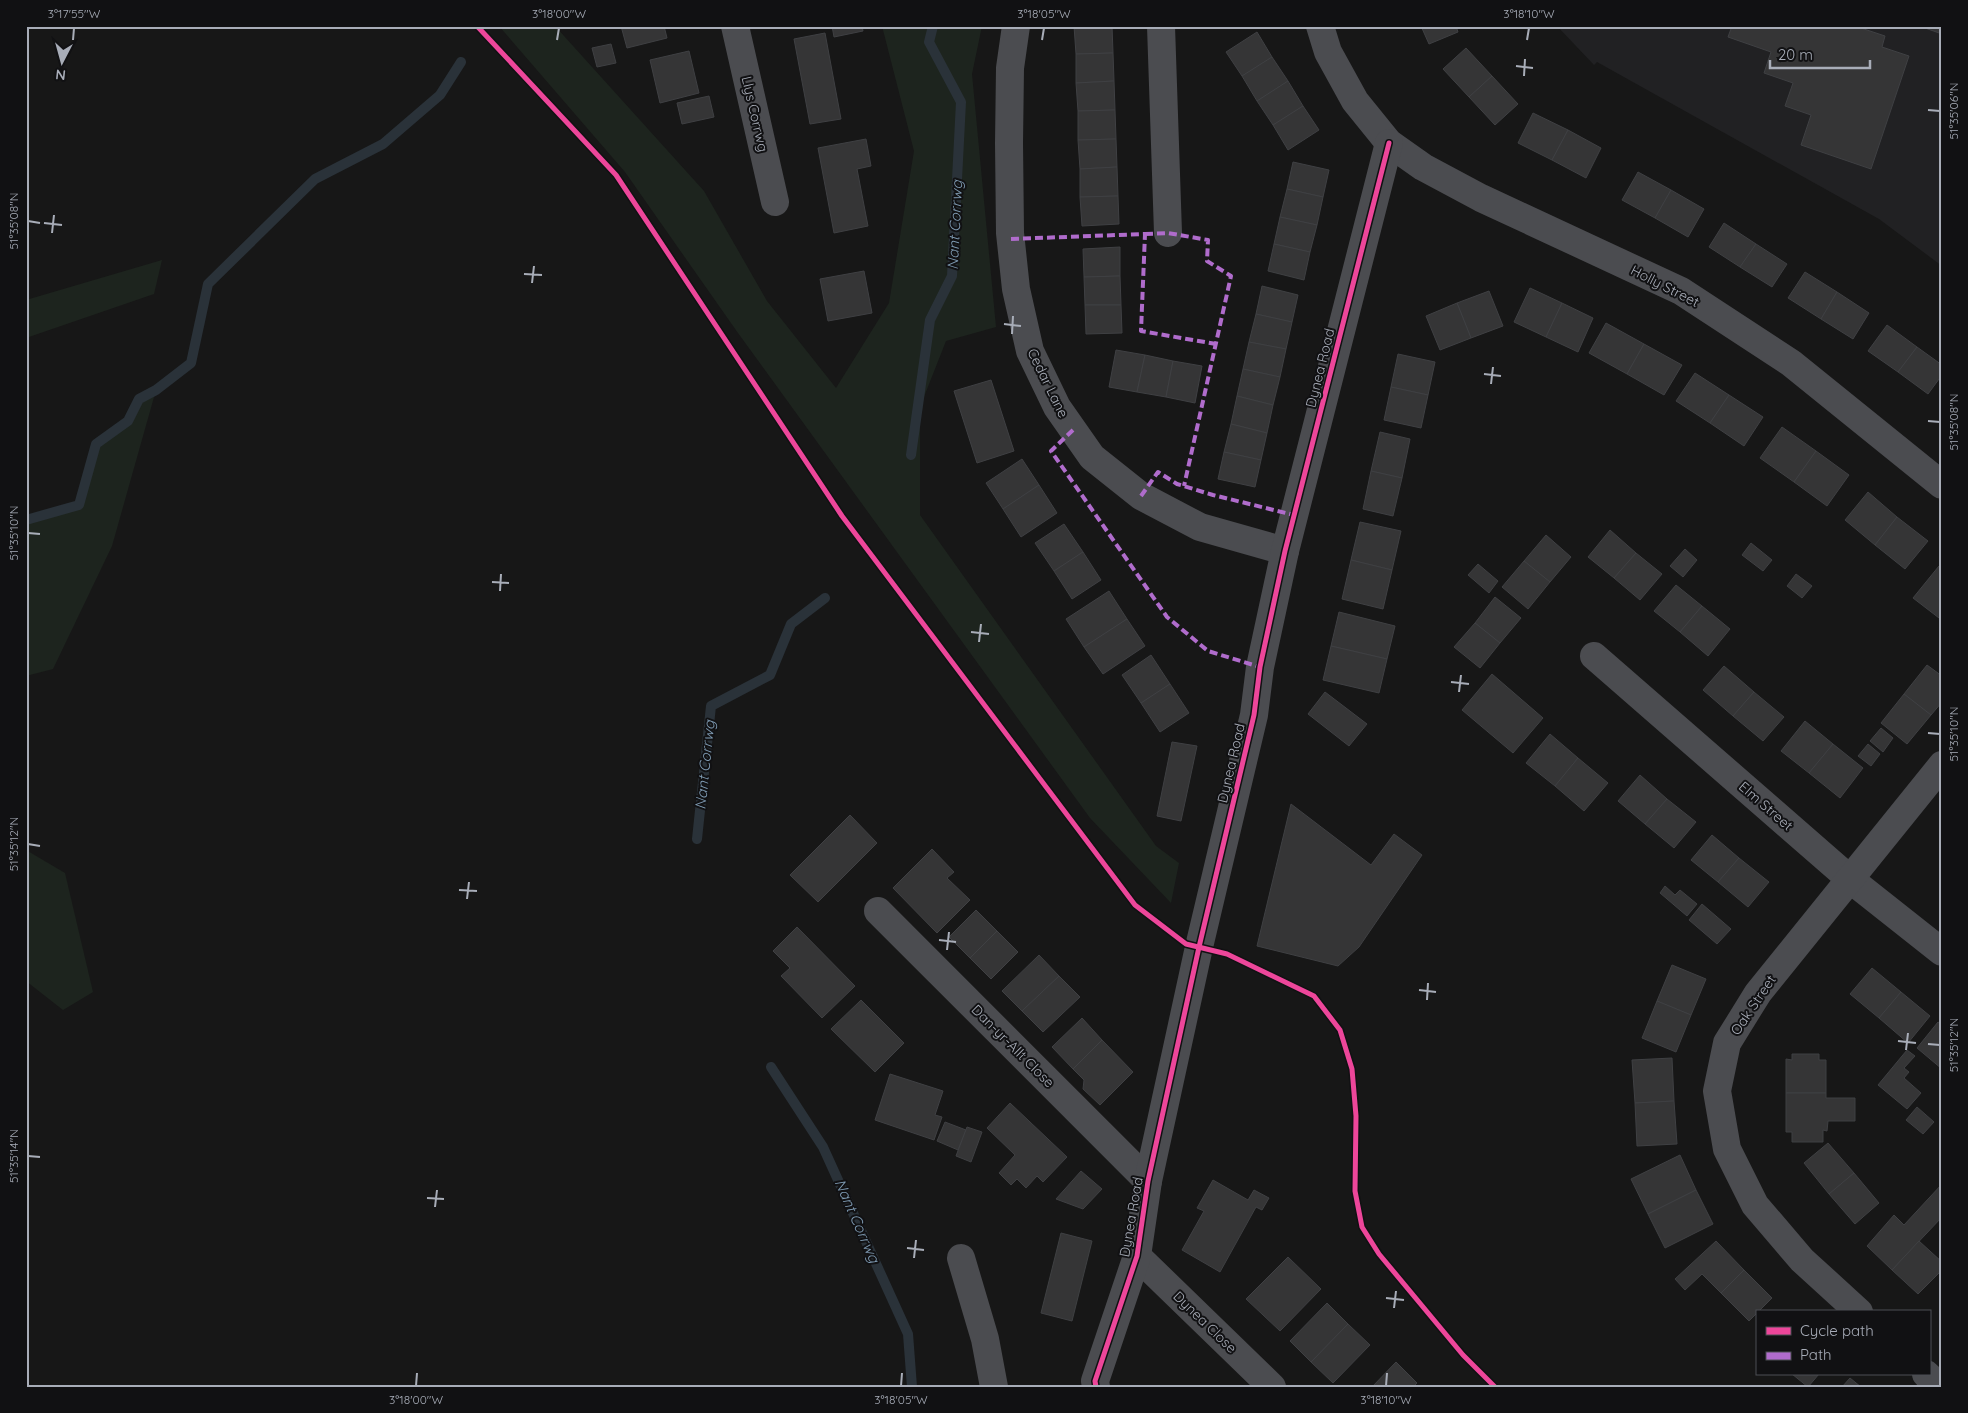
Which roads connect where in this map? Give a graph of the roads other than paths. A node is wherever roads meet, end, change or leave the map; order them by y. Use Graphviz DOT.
graph roads {
  1 [pos="735,26"];
  2 [pos="1016,26"];
  3 [pos="1161,26"];
  4 [pos="1320,26"];
  5 [pos="1389,143"];
  6 [pos="775,202"];
  7 [pos="1168,233"];
  8 [pos="1942,485"];
  9 [pos="1284,551"];
  10 [pos="1594,656"];
  11 [pos="1942,765"];
  12 [pos="1851,880"];
  13 [pos="878,911"];
  14 [pos="1942,952"];
  15 [pos="1148,1181"];
  16 [pos="1137,1256"];
  17 [pos="961,1258"];
  18 [pos="1857,1310"];
  19 [pos="1928,1376"];
  20 [pos="994,1387"];
  21 [pos="1096,1387"];
  22 [pos="1272,1387"];
  23 [pos="1940,1387"];
  1 -- 6 [label="street, Llys Corrwg"];
  2 -- 9 [label="street, Cedar Lane"];
  3 -- 7 [label="street"];
  4 -- 5 [label="street"];
  5 -- 8 [label="street, Holly Street"];
  5 -- 9 [label="street, Dynea Road"];
  9 -- 15 [label="street, Dynea Road"];
  10 -- 12 [label="street, Elm Street"];
  11 -- 12 [label="street, Oak Street"];
  12 -- 14 [label="street, Elm Street"];
  12 -- 18 [label="street, Oak Street"];
  13 -- 15 [label="street, Dan-yr-Allt Close"];
  15 -- 16 [label="street, Dynea Road"];
  16 -- 21 [label="street, Dynea Road"];
  16 -- 22 [label="street, Dynea Close"];
  17 -- 20 [label="street"];
  19 -- 23 [label="street"];
}
